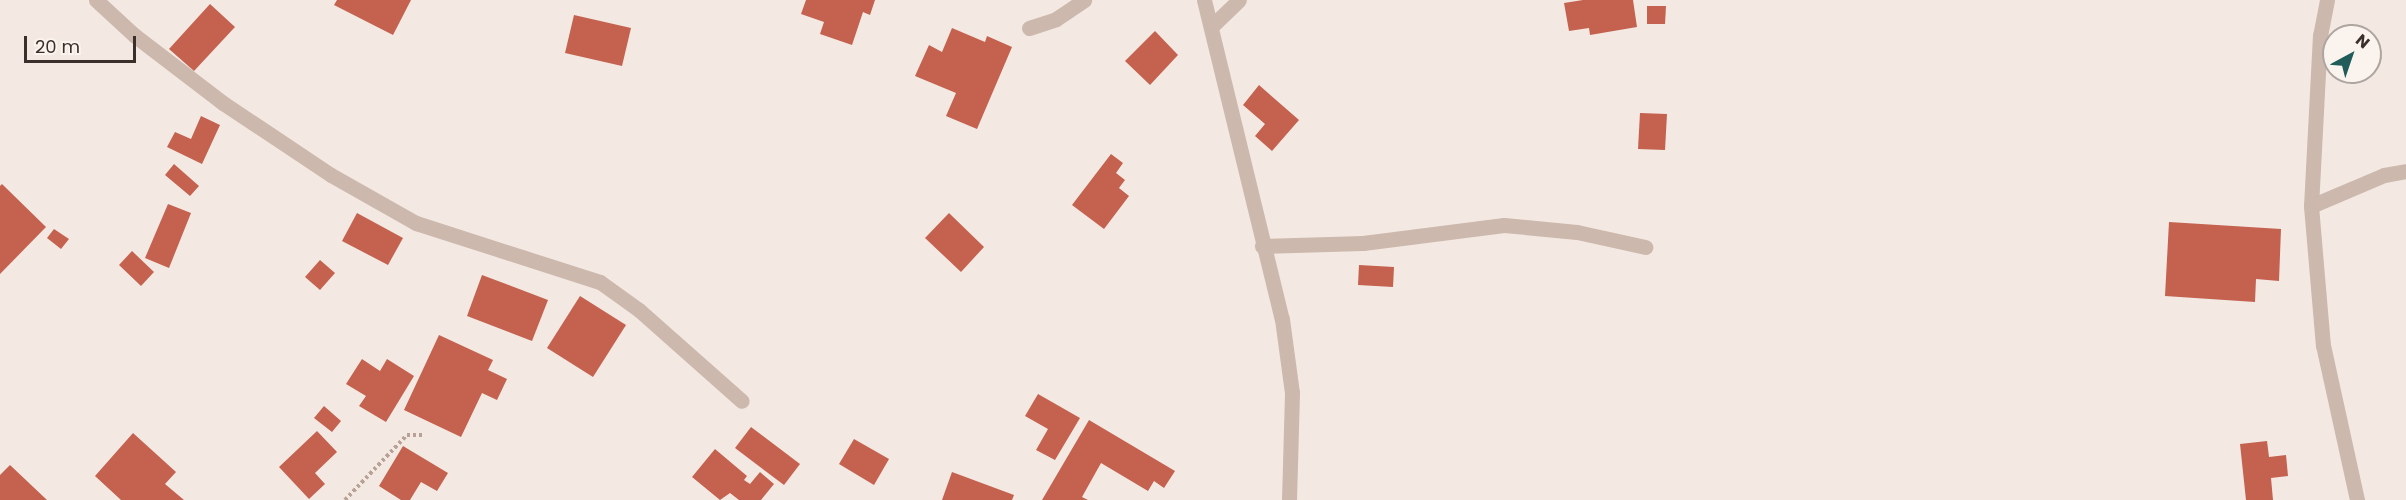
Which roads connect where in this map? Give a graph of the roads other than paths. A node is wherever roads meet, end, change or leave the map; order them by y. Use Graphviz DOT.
graph roads {
  1 [pos="96,0"];
  2 [pos="1084,0"];
  3 [pos="1204,0"];
  4 [pos="1239,0"];
  5 [pos="2328,0"];
  6 [pos="1213,25"];
  7 [pos="1029,28"];
  8 [pos="2406,171"];
  9 [pos="2311,206"];
  10 [pos="1262,246"];
  11 [pos="1645,247"];
  12 [pos="742,401"];
  13 [pos="1289,500"];
  14 [pos="2357,500"];
  1 -- 12 [label="street"];
  2 -- 7 [label="street"];
  3 -- 6 [label="street"];
  4 -- 6 [label="street"];
  5 -- 9 [label="street"];
  6 -- 10 [label="street"];
  8 -- 9 [label="street"];
  9 -- 14 [label="street"];
  10 -- 11 [label="street"];
  10 -- 13 [label="street"];
}
